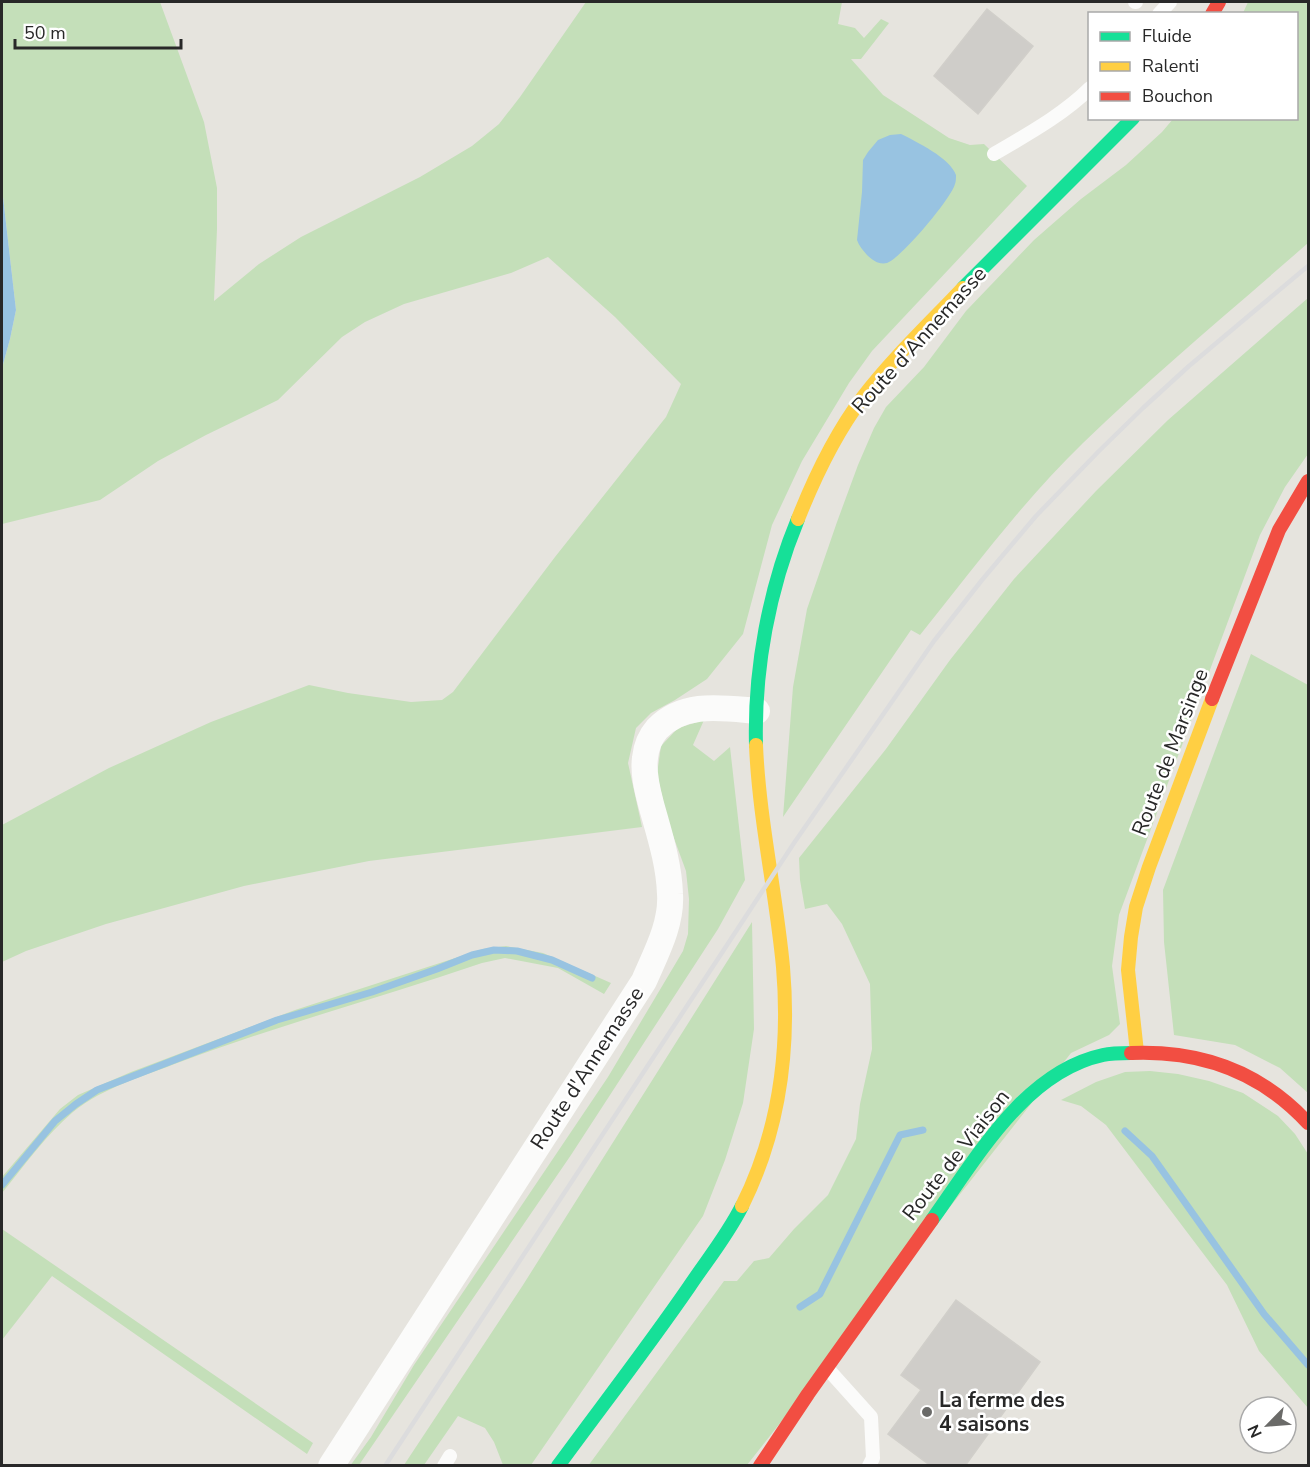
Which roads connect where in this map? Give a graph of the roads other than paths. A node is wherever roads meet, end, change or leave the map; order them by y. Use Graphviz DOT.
graph roads {
  1 [pos="1201,2"];
  2 [pos="1216,7"];
  3 [pos="1088,89"];
  4 [pos="1131,120"];
  5 [pos="994,154"];
  6 [pos="1308,481"];
  7 [pos="757,711"];
  8 [pos="1137,1052"];
  9 [pos="1308,1123"];
  10 [pos="827,1368"];
  11 [pos="331,1466"];
  12 [pos="558,1466"];
  13 [pos="760,1466"];
  14 [pos="869,1466"];
  1 -- 2 [label="lane"];
  3 -- 5 [label="lane"];
  4 -- 7 [label="main road, Route d'Annemasse"];
  6 -- 8 [label="main road, Route de Marsinge"];
  7 -- 11 [label="street, Route d'Annemasse"];
  7 -- 12 [label="main road, Route d'Annemasse"];
  8 -- 9 [label="main road, Route de Viaison"];
  8 -- 10 [label="main road, Route de Viaison"];
  10 -- 13 [label="main road, Route de Viaison"];
  10 -- 14 [label="lane"];
}
